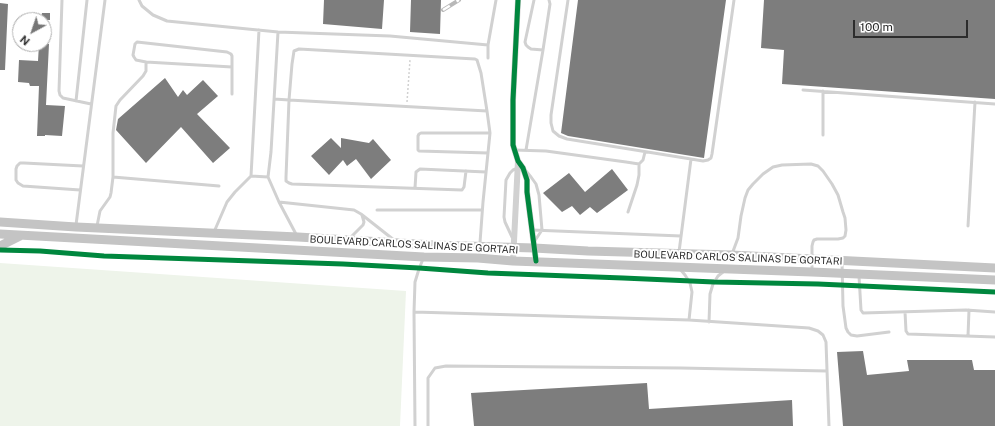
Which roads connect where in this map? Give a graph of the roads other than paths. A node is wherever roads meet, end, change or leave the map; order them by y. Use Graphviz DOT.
graph roads {
  1 [pos="62,0"];
  2 [pos="87,0"];
  3 [pos="105,0"];
  4 [pos="139,0"];
  5 [pos="496,0"];
  6 [pos="518,0"];
  7 [pos="534,0"];
  8 [pos="550,0"];
  9 [pos="568,0"];
  10 [pos="734,0"];
  11 [pos="259,30"];
  12 [pos="278,32"];
  13 [pos="488,45"];
  14 [pos="543,50"];
  15 [pos="488,58"];
  16 [pos="146,62"];
  17 [pos="232,66"];
  18 [pos="803,90"];
  19 [pos="823,91"];
  20 [pos="232,94"];
  21 [pos="274,99"];
  22 [pos="289,100"];
  23 [pos="76,101"];
  24 [pos="975,102"];
  25 [pos="91,104"];
  26 [pos="995,104"];
  27 [pos="488,111"];
  28 [pos="490,133"];
  29 [pos="823,135"];
  30 [pos="514,150"];
  31 [pos="526,150"];
  32 [pos="645,152"];
  33 [pos="488,153"];
  34 [pos="691,159"];
  35 [pos="639,164"];
  36 [pos="84,166"];
  37 [pos="520,166"];
  38 [pos="466,171"];
  39 [pos="486,172"];
  40 [pos="251,176"];
  41 [pos="113,177"];
  42 [pos="268,177"];
  43 [pos="218,186"];
  44 [pos="415,188"];
  45 [pos="80,190"];
  46 [pos="279,202"];
  47 [pos="515,206"];
  48 [pos="529,206"];
  49 [pos="377,210"];
  50 [pos="482,210"];
  51 [pos="628,212"];
  52 [pos="361,214"];
  53 [pos="0,222"];
  54 [pos="505,222"];
  55 [pos="514,222"];
  56 [pos="968,226"];
  57 [pos="76,227"];
  58 [pos="96,228"];
  59 [pos="532,230"];
  60 [pos="542,230"];
  61 [pos="213,233"];
  62 [pos="0,234"];
  63 [pos="22,235"];
  64 [pos="681,236"];
  65 [pos="298,237"];
  66 [pos="348,240"];
  67 [pos="398,243"];
  68 [pos="513,243"];
  69 [pos="534,245"];
  70 [pos="0,246"];
  71 [pos="479,246"];
  72 [pos="678,254"];
  73 [pos="731,256"];
  74 [pos="424,257"];
  75 [pos="478,258"];
  76 [pos="812,259"];
  77 [pos="513,261"];
  78 [pos="536,261"];
  79 [pos="842,261"];
  80 [pos="679,267"];
  81 [pos="995,268"];
  82 [pos="726,269"];
  83 [pos="812,272"];
  84 [pos="842,273"];
  85 [pos="859,274"];
  86 [pos="995,280"];
  87 [pos="969,310"];
  88 [pos="414,312"];
  89 [pos="904,312"];
  90 [pos="995,312"];
  91 [pos="689,320"];
  92 [pos="709,322"];
  93 [pos="889,332"];
  94 [pos="968,336"];
  95 [pos="995,337"];
  96 [pos="827,371"];
  97 [pos="415,426"];
  98 [pos="428,426"];
  99 [pos="829,426"];
  1 -- 23 [label="lane"];
  2 -- 23 [label="lane"];
  3 -- 25 [label="lane"];
  4 -- 11 [label="lane"];
  5 -- 13 [label="lane"];
  6 -- 30 [label="street"];
  7 -- 14 [label="lane"];
  8 -- 14 [label="lane"];
  9 -- 32 [label="lane"];
  10 -- 34 [label="lane"];
  11 -- 12 [label="lane"];
  11 -- 40 [label="lane"];
  12 -- 13 [label="lane"];
  12 -- 21 [label="lane"];
  13 -- 15 [label="lane"];
  14 -- 31 [label="lane"];
  16 -- 17 [label="lane"];
  16 -- 17 [label="lane"];
  16 -- 41 [label="lane"];
  17 -- 20 [label="lane"];
  18 -- 19 [label="lane"];
  19 -- 24 [label="lane"];
  19 -- 29 [label="lane"];
  21 -- 22 [label="lane"];
  21 -- 42 [label="lane"];
  22 -- 27 [label="lane"];
  22 -- 27 [label="lane"];
  22 -- 44 [label="lane"];
  23 -- 25 [label="lane"];
  24 -- 26 [label="lane"];
  24 -- 56 [label="lane"];
  25 -- 36 [label="lane"];
  27 -- 28 [label="lane"];
  28 -- 33 [label="lane"];
  28 -- 33 [label="lane"];
  30 -- 31 [label="lane"];
  30 -- 37 [label="street"];
  31 -- 35 [label="lane"];
  32 -- 34 [label="lane"];
  32 -- 35 [label="lane"];
  33 -- 39 [label="lane"];
  34 -- 64 [label="lane"];
  35 -- 51 [label="lane"];
  36 -- 45 [label="lane"];
  36 -- 45 [label="lane"];
  37 -- 47 [label="street"];
  37 -- 48 [label="street"];
  37 -- 54 [label="lane"];
  37 -- 60 [label="lane"];
  38 -- 39 [label="lane"];
  38 -- 44 [label="lane"];
  38 -- 44 [label="lane"];
  39 -- 50 [label="lane"];
  40 -- 42 [label="lane"];
  40 -- 61 [label="lane"];
  41 -- 43 [label="lane"];
  41 -- 58 [label="lane"];
  42 -- 46 [label="lane"];
  45 -- 57 [label="lane"];
  46 -- 52 [label="lane"];
  46 -- 65 [label="lane"];
  47 -- 48 [label="street"];
  47 -- 55 [label="street"];
  48 -- 59 [label="street"];
  49 -- 50 [label="lane"];
  50 -- 71 [label="lane"];
  52 -- 66 [label="lane"];
  52 -- 67 [label="lane"];
  53 -- 57 [label="main road, BOULEVARD CARLOS SALINAS DE GORTARI"];
  54 -- 55 [label="lane"];
  54 -- 68 [label="lane"];
  55 -- 68 [label="street"];
  57 -- 58 [label="main road, BOULEVARD CARLOS SALINAS DE GORTARI"];
  58 -- 61 [label="main road, BOULEVARD CARLOS SALINAS DE GORTARI"];
  59 -- 60 [label="lane"];
  59 -- 69 [label="street"];
  60 -- 64 [label="lane"];
  60 -- 69 [label="lane"];
  61 -- 65 [label="main road, BOULEVARD CARLOS SALINAS DE GORTARI"];
  62 -- 63 [label="main road, BOULEVARD CARLOS SALINAS DE GORTARI"];
  63 -- 70 [label="main road"];
  63 -- 74 [label="main road, BOULEVARD CARLOS SALINAS DE GORTARI"];
  64 -- 72 [label="lane"];
  65 -- 66 [label="main road, BOULEVARD CARLOS SALINAS DE GORTARI"];
  66 -- 67 [label="main road, BOULEVARD CARLOS SALINAS DE GORTARI"];
  67 -- 71 [label="main road, BOULEVARD CARLOS SALINAS DE GORTARI"];
  68 -- 69 [label="main road, BOULEVARD CARLOS SALINAS DE GORTARI"];
  68 -- 71 [label="main road, BOULEVARD CARLOS SALINAS DE GORTARI"];
  68 -- 77 [label="street"];
  69 -- 72 [label="main road, BOULEVARD CARLOS SALINAS DE GORTARI"];
  69 -- 78 [label="street"];
  71 -- 75 [label="lane"];
  72 -- 73 [label="main road, BOULEVARD CARLOS SALINAS DE GORTARI"];
  73 -- 76 [label="main road, BOULEVARD CARLOS SALINAS DE GORTARI"];
  73 -- 76 [label="lane"];
  74 -- 75 [label="main road, BOULEVARD CARLOS SALINAS DE GORTARI"];
  74 -- 88 [label="lane"];
  75 -- 77 [label="main road, BOULEVARD CARLOS SALINAS DE GORTARI"];
  76 -- 79 [label="main road, BOULEVARD CARLOS SALINAS DE GORTARI"];
  76 -- 83 [label="lane"];
  77 -- 78 [label="main road, BOULEVARD CARLOS SALINAS DE GORTARI"];
  78 -- 80 [label="main road, BOULEVARD CARLOS SALINAS DE GORTARI"];
  79 -- 81 [label="main road, BOULEVARD CARLOS SALINAS DE GORTARI"];
  79 -- 84 [label="lane"];
  80 -- 82 [label="main road, BOULEVARD CARLOS SALINAS DE GORTARI"];
  80 -- 91 [label="lane"];
  82 -- 83 [label="main road, BOULEVARD CARLOS SALINAS DE GORTARI"];
  82 -- 92 [label="lane"];
  83 -- 84 [label="main road, BOULEVARD CARLOS SALINAS DE GORTARI"];
  84 -- 85 [label="main road, BOULEVARD CARLOS SALINAS DE GORTARI"];
  84 -- 93 [label="lane"];
  85 -- 86 [label="main road, BOULEVARD CARLOS SALINAS DE GORTARI"];
  85 -- 89 [label="lane"];
  87 -- 89 [label="lane"];
  87 -- 90 [label="lane"];
  87 -- 94 [label="lane"];
  88 -- 91 [label="lane"];
  88 -- 97 [label="lane"];
  89 -- 94 [label="lane"];
  91 -- 92 [label="lane"];
  92 -- 96 [label="lane"];
  94 -- 95 [label="lane"];
  96 -- 98 [label="lane"];
  96 -- 99 [label="lane"];
}
